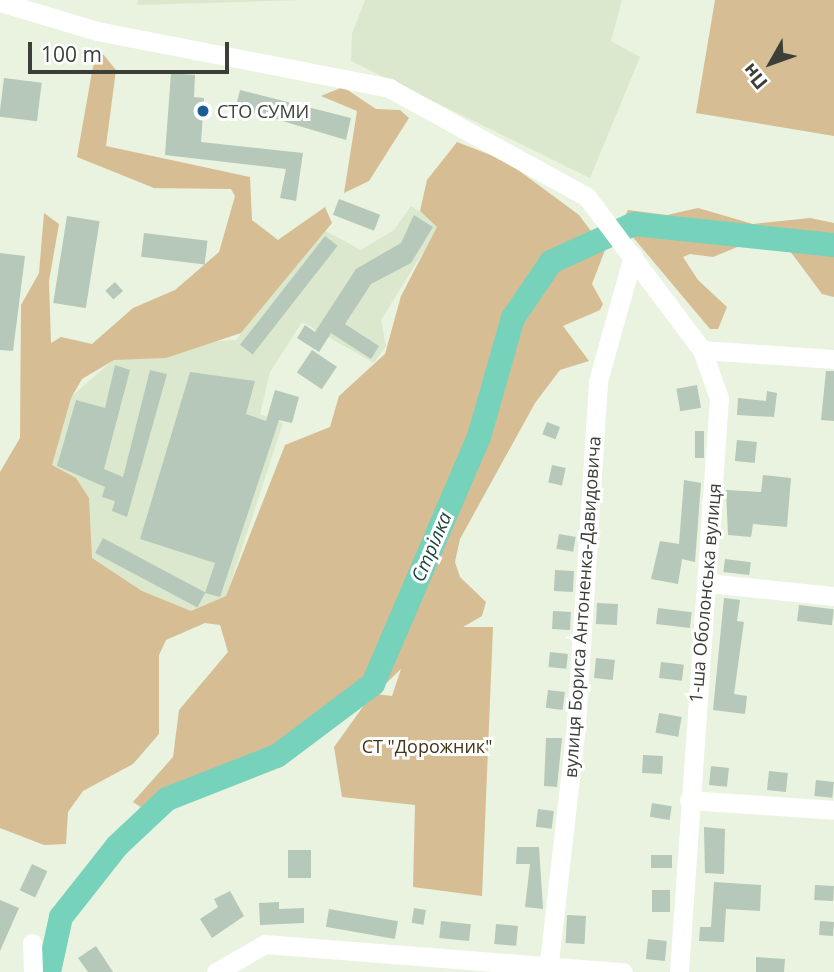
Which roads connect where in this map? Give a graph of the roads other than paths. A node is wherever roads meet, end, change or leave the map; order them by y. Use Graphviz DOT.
graph roads {
  1 [pos="0,2"];
  2 [pos="628,249"];
  3 [pos="702,350"];
  4 [pos="834,359"];
  5 [pos="708,583"];
  6 [pos="834,597"];
  7 [pos="689,800"];
  8 [pos="834,810"];
  9 [pos="32,943"];
  10 [pos="549,962"];
  11 [pos="500,965"];
  12 [pos="33,972"];
  13 [pos="216,972"];
  14 [pos="623,972"];
  15 [pos="679,972"];
  1 -- 2 [label="street, 1-ша Оболонська вулиця"];
  2 -- 3 [label="street, 1-ша Оболонська вулиця"];
  2 -- 10 [label="street, вулиця Бориса Антоненка-Давидовича"];
  3 -- 4 [label="street"];
  3 -- 5 [label="street, 1-ша Оболонська вулиця"];
  5 -- 6 [label="street"];
  5 -- 7 [label="street, 1-ша Оболонська вулиця"];
  7 -- 8 [label="street"];
  7 -- 15 [label="street, 1-ша Оболонська вулиця"];
  9 -- 12 [label="street"];
  10 -- 11 [label="street"];
  10 -- 14 [label="street"];
  11 -- 13 [label="street"];
}
